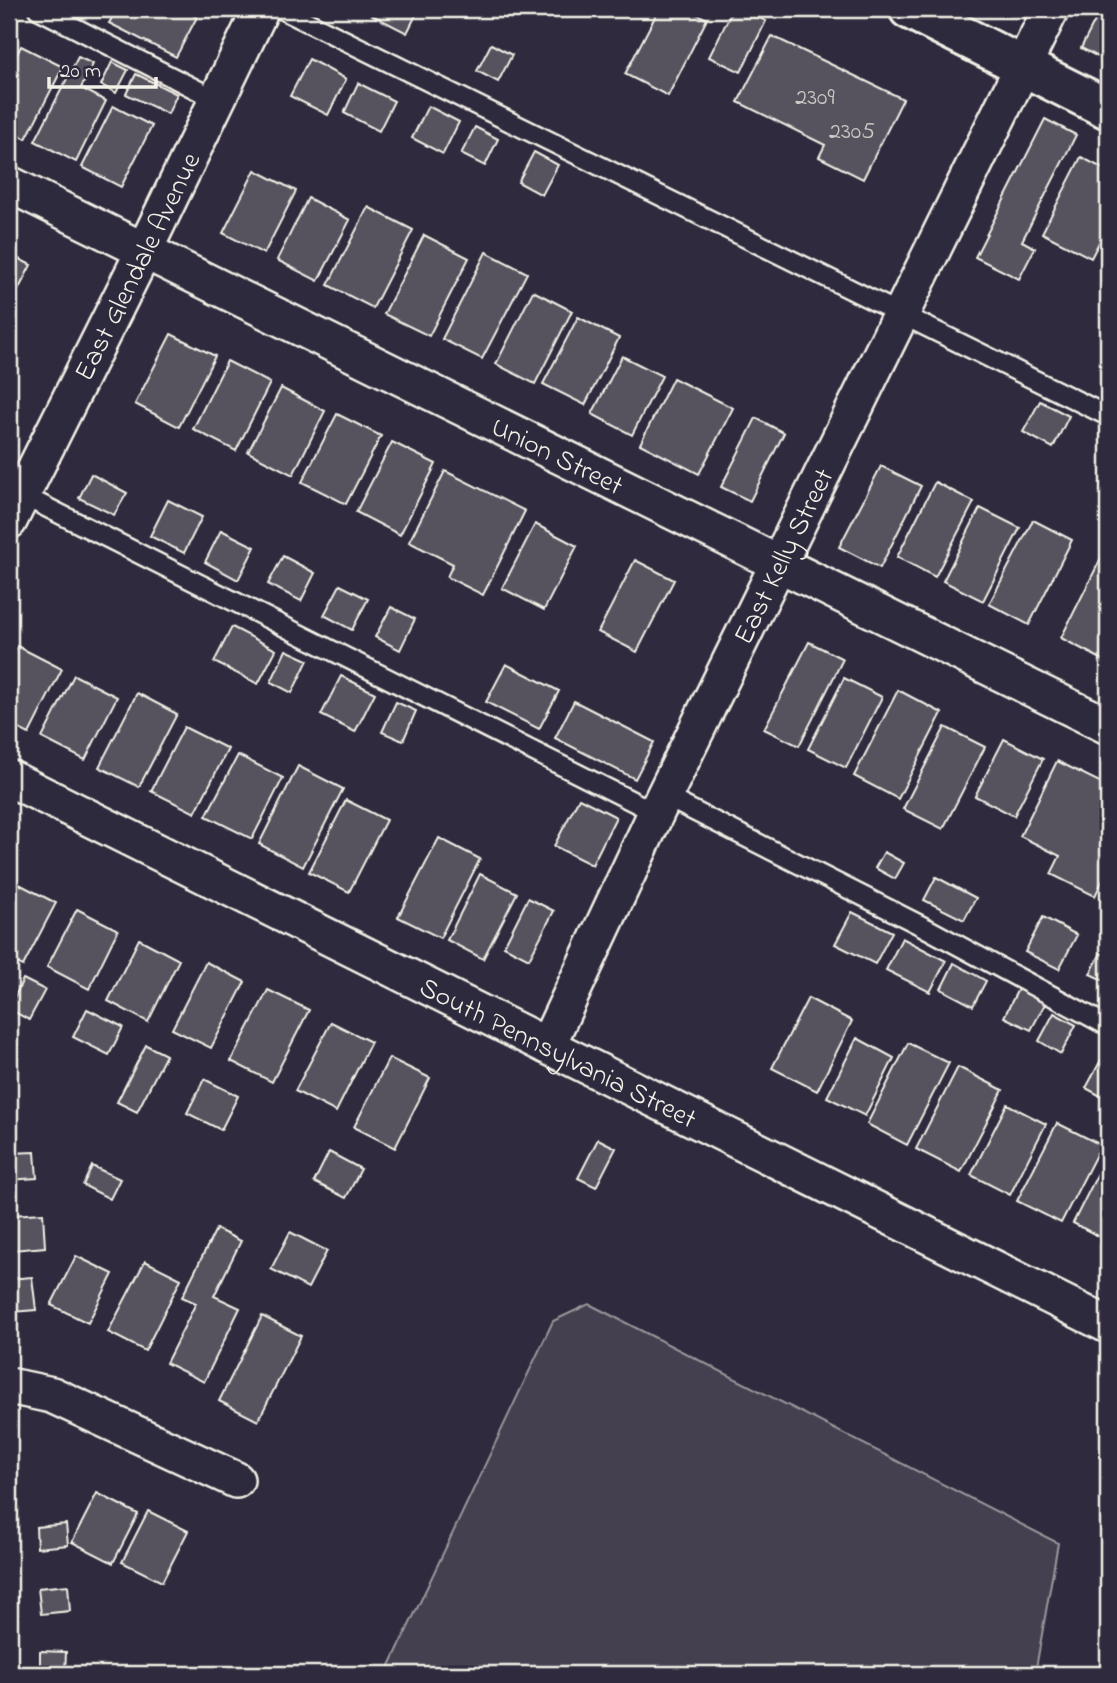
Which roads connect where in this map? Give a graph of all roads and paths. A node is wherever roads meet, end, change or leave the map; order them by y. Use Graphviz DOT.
graph roads {
  1 [pos="38,9"];
  2 [pos="261,9"];
  3 [pos="281,9"];
  4 [pos="909,9"];
  5 [pos="1051,9"];
  6 [pos="1023,66"];
  7 [pos="217,100"];
  8 [pos="1108,108"];
  9 [pos="9,184"];
  10 [pos="144,251"];
  11 [pos="901,313"];
  12 [pos="1108,416"];
  13 [pos="13,501"];
  14 [pos="779,564"];
  15 [pos="1108,726"];
  16 [pos="9,778"];
  17 [pos="660,805"];
  18 [pos="1108,1026"];
  19 [pos="547,1046"];
  20 [pos="1108,1325"];
  21 [pos="9,1386"];
  22 [pos="236,1480"];
  1 -- 7 [label="lane"];
  2 -- 7 [label="street, East Glendale Avenue"];
  3 -- 11 [label="lane"];
  4 -- 6 [label="main road"];
  5 -- 6 [label="street, East Kelly Street"];
  6 -- 8 [label="main road"];
  6 -- 11 [label="street, East Kelly Street"];
  7 -- 10 [label="street, East Glendale Avenue"];
  9 -- 10 [label="street, Union Street"];
  10 -- 13 [label="street, East Glendale Avenue"];
  10 -- 14 [label="street, Union Street"];
  11 -- 12 [label="lane"];
  11 -- 14 [label="street, East Kelly Street"];
  13 -- 17 [label="lane"];
  14 -- 15 [label="street, Union Street"];
  14 -- 17 [label="street, East Kelly Street"];
  16 -- 19 [label="street, South Pennsylvania Street"];
  17 -- 18 [label="lane"];
  17 -- 19 [label="street, East Kelly Street"];
  19 -- 20 [label="street, South Pennsylvania Street"];
  21 -- 22 [label="street"];
}
